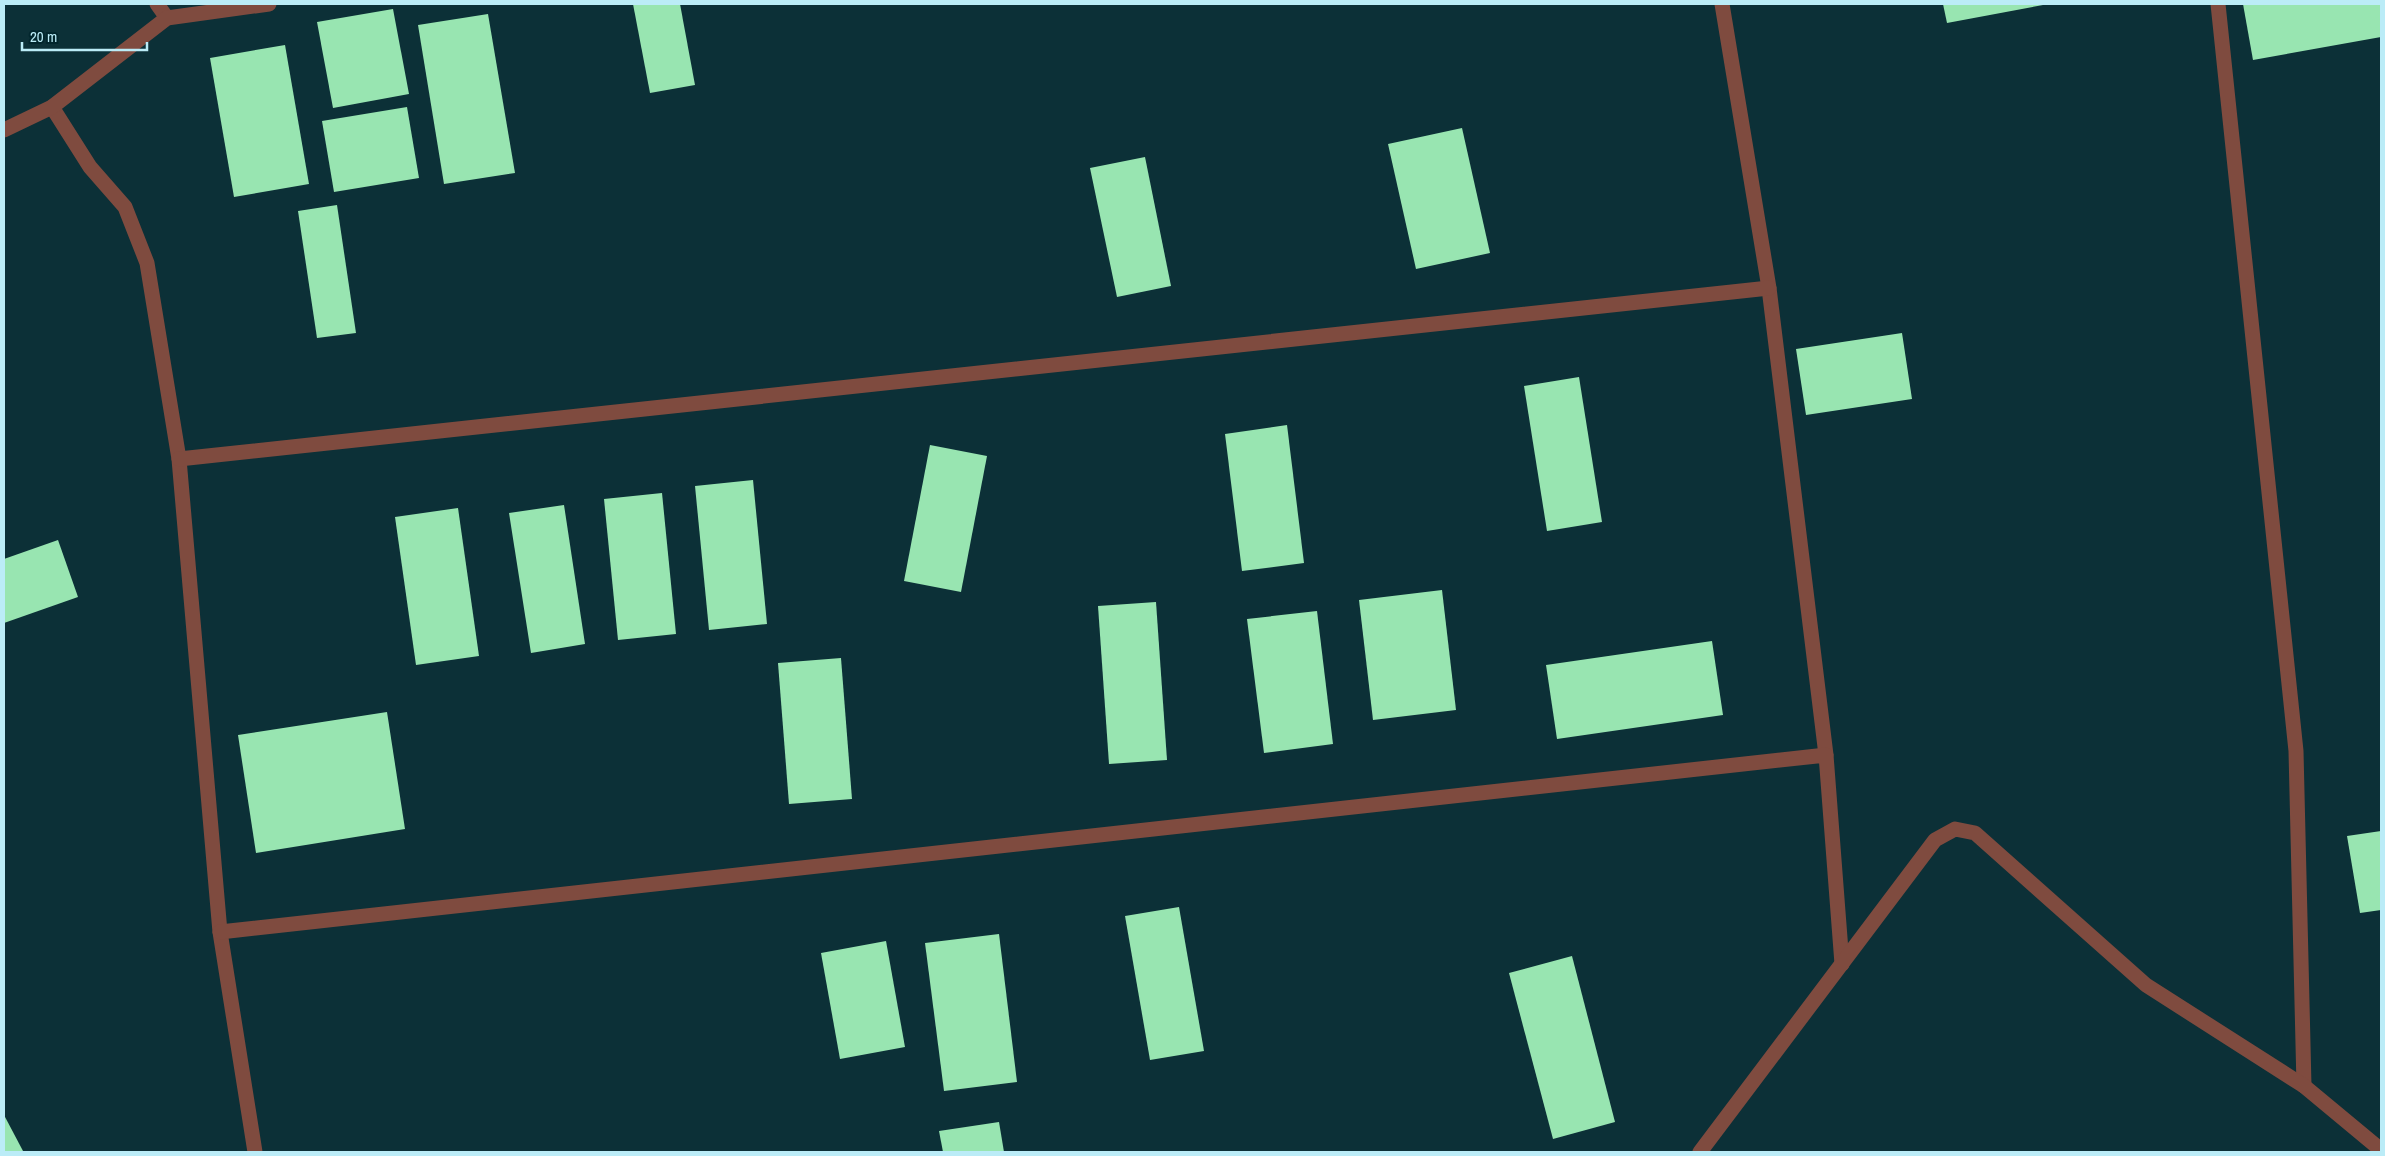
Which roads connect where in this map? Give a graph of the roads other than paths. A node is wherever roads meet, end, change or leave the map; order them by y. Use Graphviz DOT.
graph roads {
  1 [pos="156,4"];
  2 [pos="269,4"];
  3 [pos="1722,4"];
  4 [pos="2218,4"];
  5 [pos="167,18"];
  6 [pos="52,107"];
  7 [pos="4,130"];
  8 [pos="1769,288"];
  9 [pos="179,459"];
  10 [pos="1826,755"];
  11 [pos="220,932"];
  12 [pos="1842,964"];
  13 [pos="2304,1086"];
  14 [pos="2381,1150"];
  15 [pos="255,1152"];
  16 [pos="1700,1152"];
  1 -- 5 [label="street"];
  2 -- 5 [label="street"];
  3 -- 8 [label="street"];
  4 -- 13 [label="street"];
  5 -- 6 [label="street"];
  6 -- 7 [label="street"];
  6 -- 9 [label="street"];
  8 -- 9 [label="street"];
  8 -- 10 [label="street"];
  9 -- 11 [label="street"];
  10 -- 11 [label="street"];
  10 -- 12 [label="street"];
  11 -- 15 [label="street"];
  12 -- 13 [label="street"];
  12 -- 16 [label="street"];
  13 -- 14 [label="street"];
}
